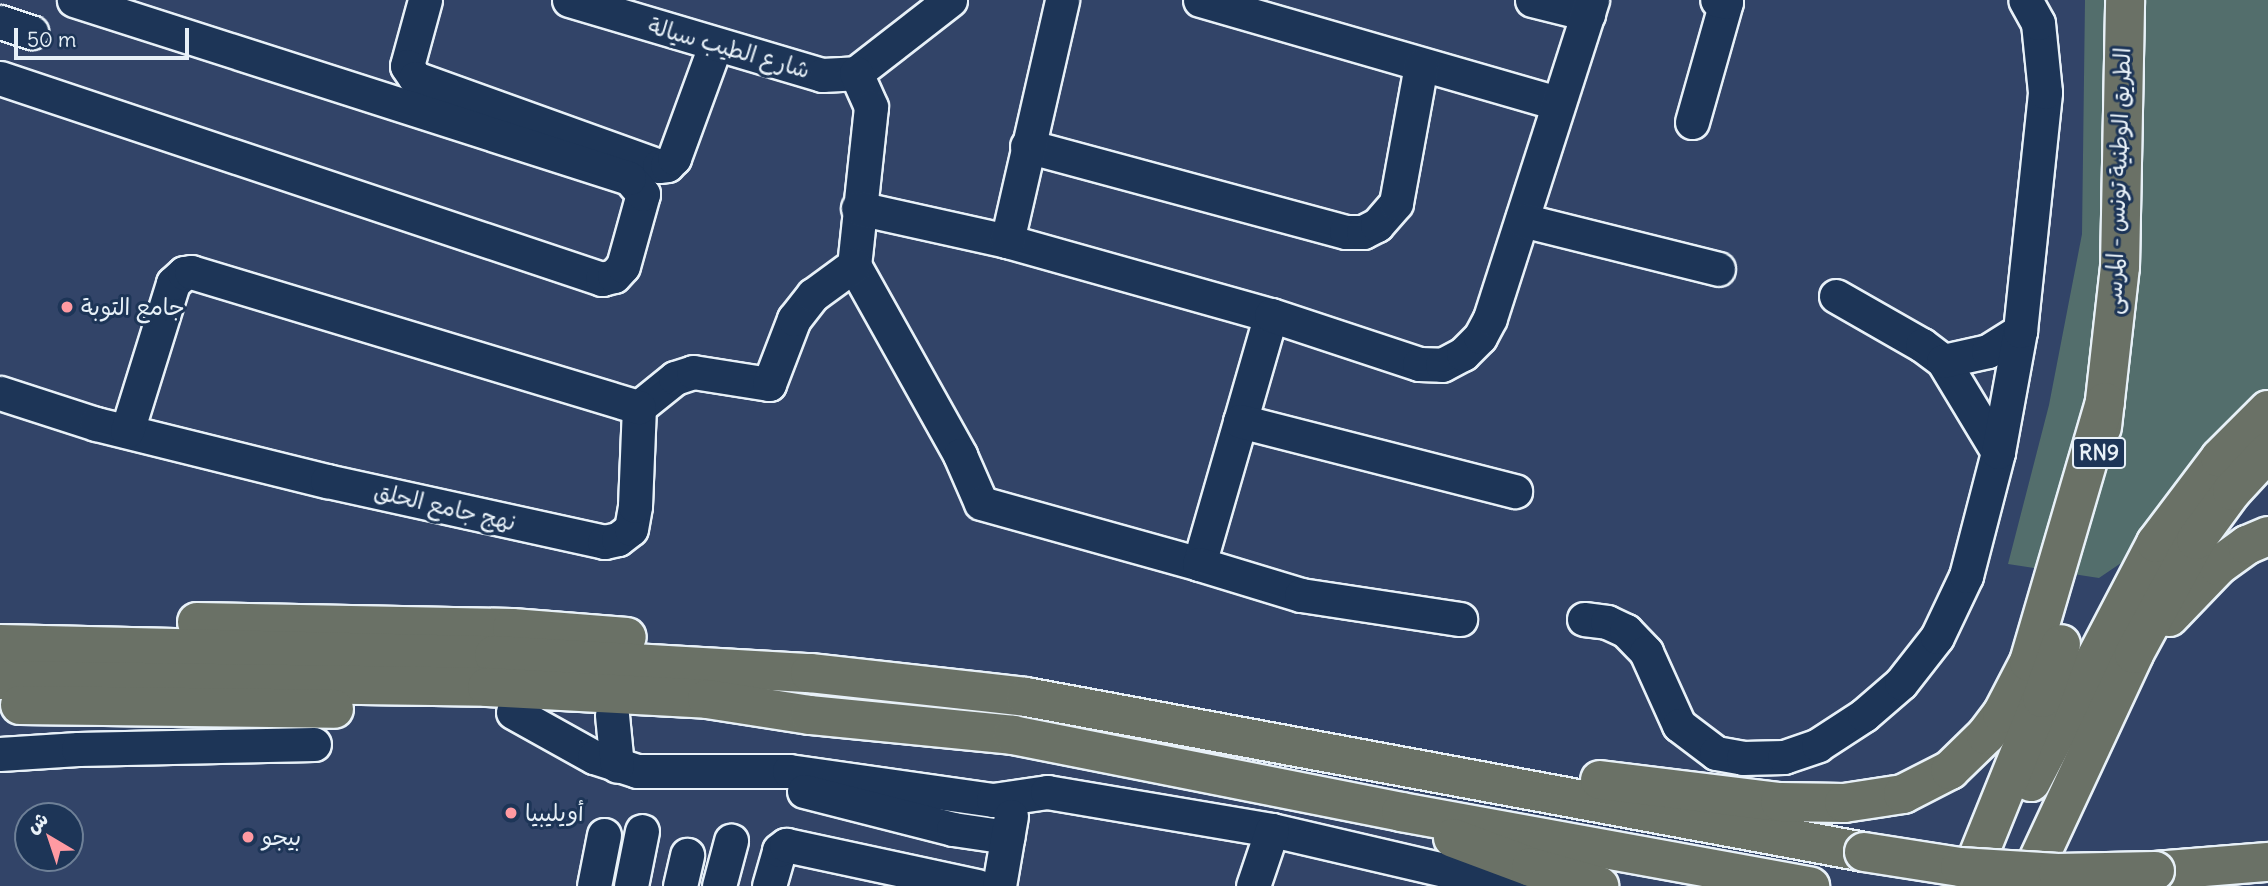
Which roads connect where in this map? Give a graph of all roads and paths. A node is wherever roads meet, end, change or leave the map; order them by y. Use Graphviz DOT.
graph roads {
  1 [pos="74,0"];
  2 [pos="425,0"];
  3 [pos="1062,0"];
  4 [pos="1200,0"];
  5 [pos="1532,0"];
  6 [pos="1717,0"];
  7 [pos="2025,0"];
  8 [pos="2116,0"];
  9 [pos="2126,0"];
  10 [pos="587,2"];
  11 [pos="944,2"];
  12 [pos="1590,7"];
  13 [pos="0,22"];
  14 [pos="31,32"];
  15 [pos="715,46"];
  16 [pos="2122,57"];
  17 [pos="1421,65"];
  18 [pos="856,74"];
  19 [pos="0,78"];
  20 [pos="1558,103"];
  21 [pos="1692,122"];
  22 [pos="1027,146"];
  23 [pos="858,208"];
  24 [pos="1522,220"];
  25 [pos="1007,241"];
  26 [pos="854,265"];
  27 [pos="1718,269"];
  28 [pos="1836,296"];
  29 [pos="1271,315"];
  30 [pos="2020,331"];
  31 [pos="1943,361"];
  32 [pos="0,393"];
  33 [pos="2105,402"];
  34 [pos="639,407"];
  35 [pos="2268,410"];
  36 [pos="1240,421"];
  37 [pos="127,431"];
  38 [pos="1998,452"];
  39 [pos="2268,452"];
  40 [pos="2268,482"];
  41 [pos="1515,491"];
  42 [pos="2268,536"];
  43 [pos="2196,540"];
  44 [pos="1199,564"];
  45 [pos="1460,619"];
  46 [pos="0,620"];
  47 [pos="1584,620"];
  48 [pos="0,644"];
  49 [pos="2134,654"];
  50 [pos="810,673"];
  51 [pos="0,680"];
  52 [pos="498,685"];
  53 [pos="0,705"];
  54 [pos="612,715"];
  55 [pos="810,715"];
  56 [pos="314,744"];
  57 [pos="1302,750"];
  58 [pos="0,754"];
  59 [pos="617,766"];
  60 [pos="724,770"];
  61 [pos="1015,797"];
  62 [pos="1401,812"];
  63 [pos="1272,830"];
  64 [pos="642,831"];
  65 [pos="604,835"];
  66 [pos="1007,837"];
  67 [pos="731,841"];
  68 [pos="2262,861"];
  69 [pos="896,877"];
  70 [pos="1968,882"];
  71 [pos="594,886"];
  72 [pos="631,886"];
  73 [pos="719,886"];
  74 [pos="769,886"];
  75 [pos="978,886"];
  76 [pos="999,886"];
  77 [pos="1253,886"];
  78 [pos="1512,886"];
  79 [pos="1599,886"];
  80 [pos="1810,886"];
  81 [pos="2026,886"];
  1 -- 19 [label="street"];
  2 -- 15 [label="street"];
  3 -- 22 [label="street"];
  4 -- 17 [label="street"];
  5 -- 12 [label="street"];
  6 -- 21 [label="street"];
  7 -- 30 [label="street"];
  8 -- 16 [label="highway"];
  9 -- 16 [label="highway, الطريق الوطنية تونس - المرسى / RN9"];
  10 -- 15 [label="street, شارع الطيب سيالة"];
  11 -- 18 [label="street"];
  12 -- 20 [label="street"];
  13 -- 14 [label="street"];
  15 -- 18 [label="street, شارع الطيب سيالة"];
  16 -- 33 [label="highway, الطريق الوطنية تونس - المرسى / RN9"];
  17 -- 20 [label="street"];
  17 -- 22 [label="street"];
  18 -- 23 [label="street"];
  20 -- 24 [label="street"];
  22 -- 25 [label="street"];
  23 -- 25 [label="street"];
  23 -- 26 [label="street"];
  24 -- 27 [label="street"];
  24 -- 29 [label="street"];
  25 -- 29 [label="street"];
  26 -- 34 [label="street"];
  26 -- 44 [label="street"];
  28 -- 31 [label="street"];
  29 -- 36 [label="street"];
  30 -- 31 [label="street"];
  30 -- 38 [label="street"];
  31 -- 38 [label="street"];
  32 -- 37 [label="street, نهج جامع الحلق"];
  33 -- 57 [label="highway"];
  33 -- 70 [label="highway, الطريق الوطنية تونس - المرسى / RN9"];
  34 -- 37 [label="street, نهج جامع الحلق"];
  34 -- 37 [label="street"];
  35 -- 70 [label="highway, RN9"];
  36 -- 41 [label="street"];
  36 -- 44 [label="street"];
  38 -- 47 [label="street"];
  39 -- 43 [label="highway"];
  40 -- 43 [label="highway"];
  42 -- 49 [label="highway"];
  43 -- 49 [label="highway"];
  44 -- 45 [label="street"];
  46 -- 50 [label="highway"];
  48 -- 52 [label="highway"];
  49 -- 81 [label="highway"];
  50 -- 52 [label="highway"];
  50 -- 57 [label="highway"];
  51 -- 52 [label="highway"];
  52 -- 53 [label="highway"];
  52 -- 54 [label="highway"];
  52 -- 55 [label="highway"];
  52 -- 59 [label="street"];
  54 -- 55 [label="highway"];
  54 -- 59 [label="street"];
  55 -- 62 [label="highway"];
  56 -- 58 [label="street"];
  57 -- 68 [label="highway, bridge"];
  59 -- 60 [label="street"];
  60 -- 61 [label="street"];
  60 -- 66 [label="street"];
  61 -- 63 [label="street"];
  61 -- 66 [label="street"];
  62 -- 79 [label="highway"];
  62 -- 80 [label="highway"];
  63 -- 77 [label="street"];
  63 -- 78 [label="street"];
  64 -- 72 [label="street"];
  65 -- 71 [label="street"];
  66 -- 76 [label="street"];
  67 -- 73 [label="street"];
  69 -- 74 [label="street"];
  69 -- 75 [label="street"];
}
